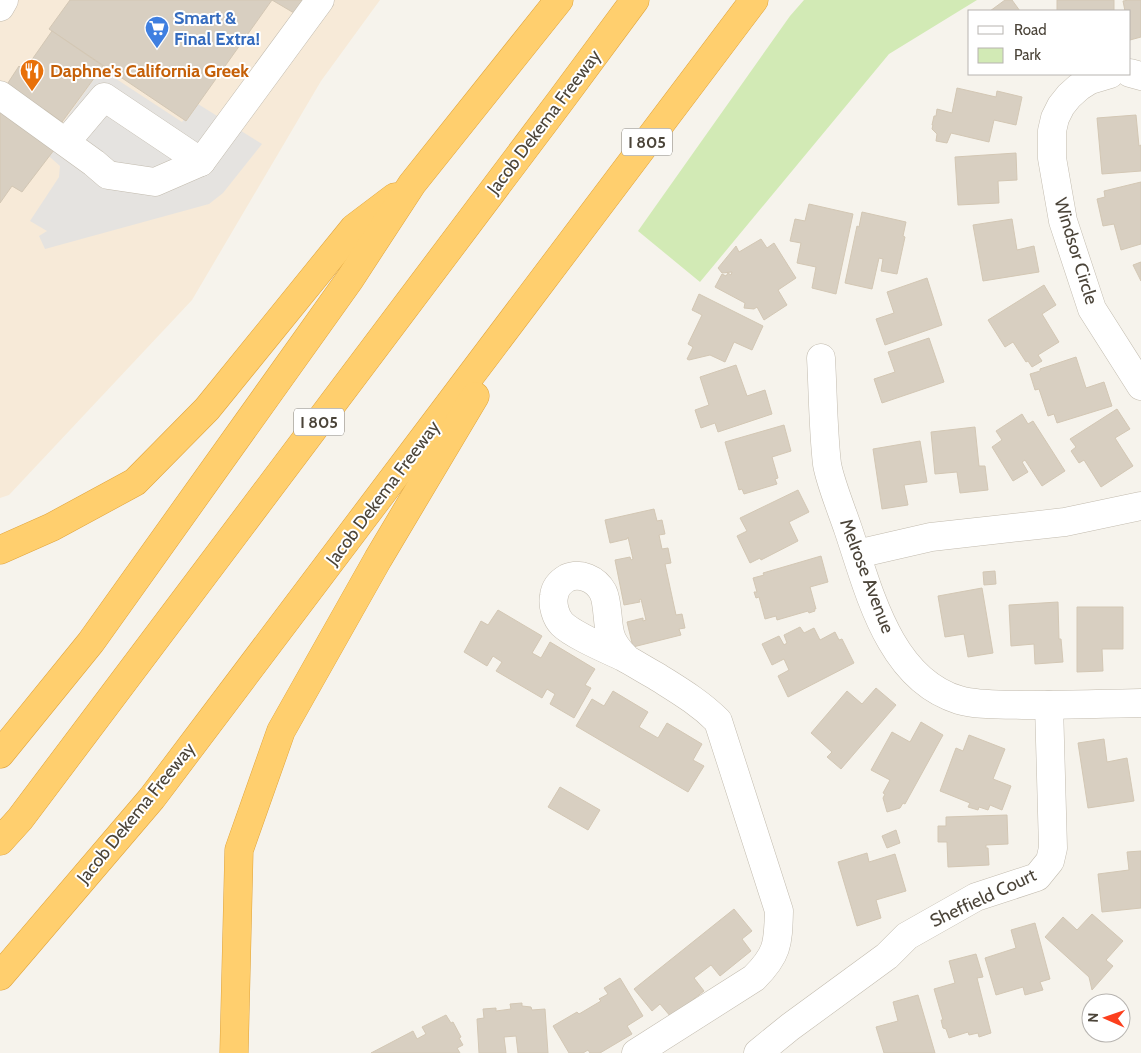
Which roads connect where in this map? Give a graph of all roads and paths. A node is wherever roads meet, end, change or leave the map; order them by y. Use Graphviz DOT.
graph roads {
  1 [pos="4,0"];
  2 [pos="320,0"];
  3 [pos="559,0"];
  4 [pos="634,0"];
  5 [pos="754,0"];
  6 [pos="0,6"];
  7 [pos="1107,75"];
  8 [pos="0,95"];
  9 [pos="66,142"];
  10 [pos="201,162"];
  11 [pos="412,184"];
  12 [pos="540,284"];
  13 [pos="821,358"];
  14 [pos="1141,386"];
  15 [pos="1141,506"];
  16 [pos="0,550"];
  17 [pos="857,554"];
  18 [pos="626,658"];
  19 [pos="1141,703"];
  20 [pos="1049,705"];
  21 [pos="0,754"];
  22 [pos="0,841"];
  23 [pos="0,976"];
  24 [pos="790,1040"];
  25 [pos="643,1051"];
  26 [pos="234,1053"];
  27 [pos="758,1053"];
  1 -- 6 [label="street"];
  2 -- 10 [label="street"];
  3 -- 11 [label="highway"];
  4 -- 22 [label="highway, Jacob Dekema Freeway / I 805"];
  5 -- 12 [label="highway, Jacob Dekema Freeway / I 805"];
  7 -- 14 [label="street, Windsor Circle"];
  8 -- 9 [label="street"];
  9 -- 10 [label="street"];
  9 -- 10 [label="street"];
  11 -- 16 [label="highway"];
  11 -- 21 [label="highway"];
  12 -- 23 [label="highway, Jacob Dekema Freeway / I 805"];
  12 -- 26 [label="highway"];
  13 -- 17 [label="street, Melrose Avenue"];
  15 -- 17 [label="street"];
  17 -- 20 [label="street, Melrose Avenue"];
  18 -- 25 [label="street"];
  19 -- 20 [label="street, Melrose Avenue"];
  20 -- 24 [label="street, Sheffield Court"];
  24 -- 27 [label="street, Sheffield Court"];
}
